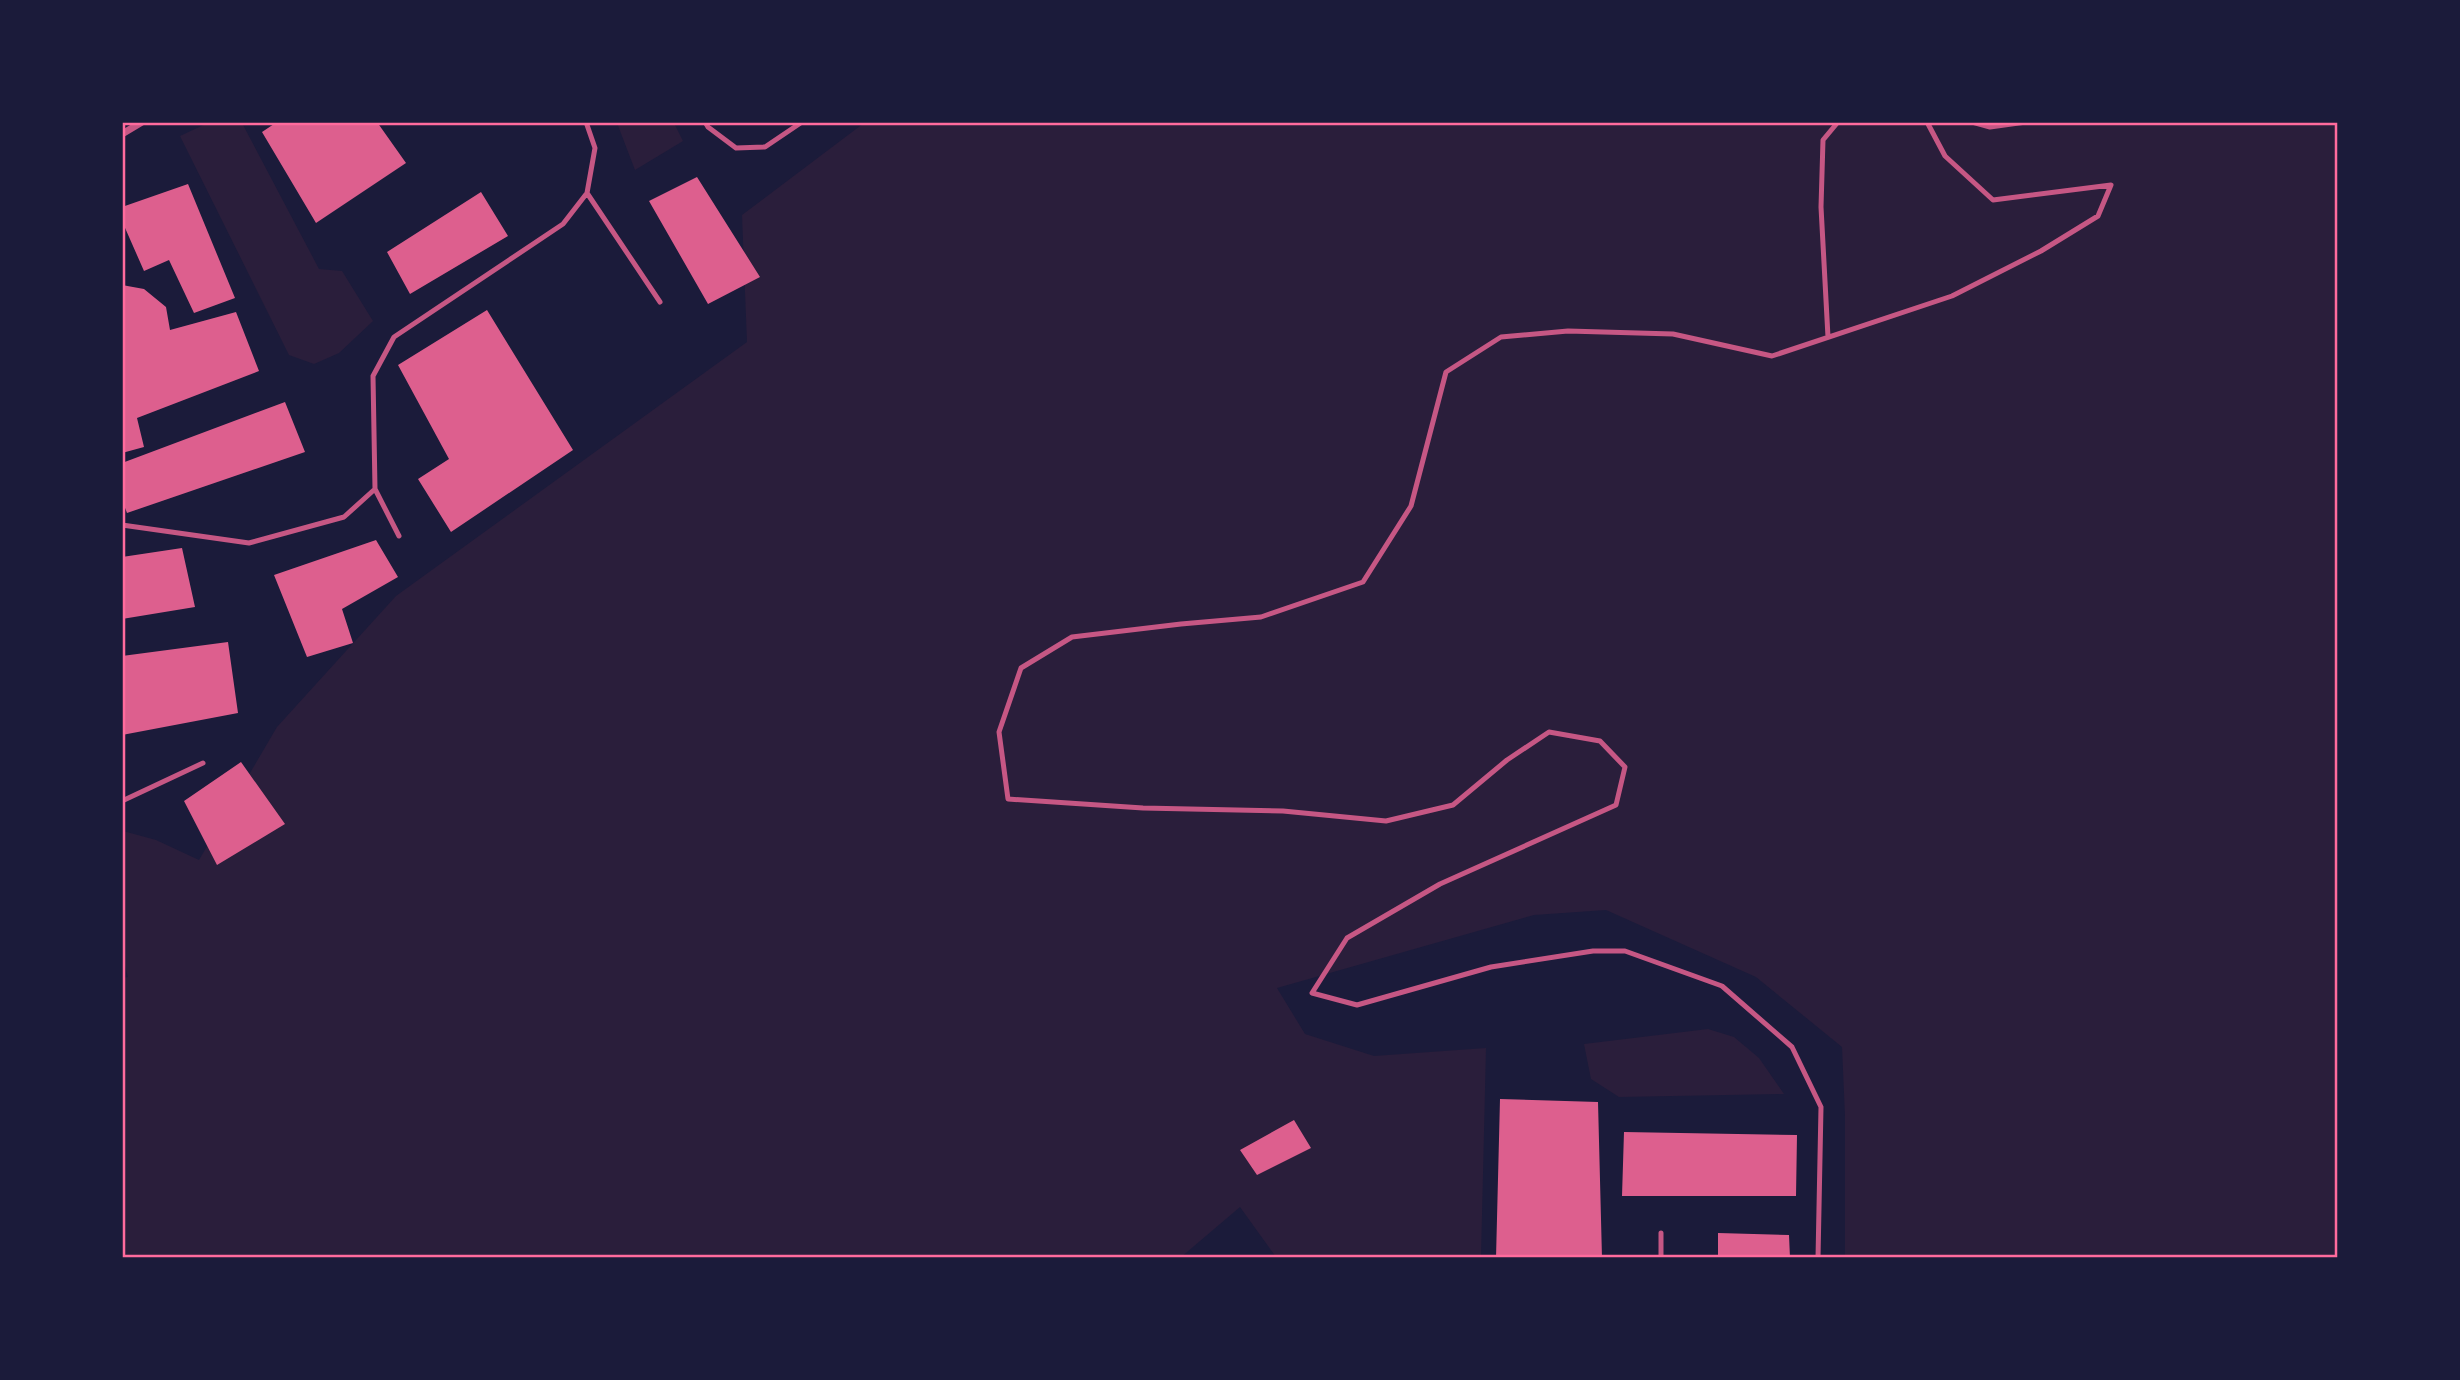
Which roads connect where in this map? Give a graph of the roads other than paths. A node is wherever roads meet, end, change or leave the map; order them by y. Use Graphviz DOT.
graph roads {
  1 [pos="142,122"];
  2 [pos="586,122"];
  3 [pos="705,122"];
  4 [pos="802,122"];
  5 [pos="1838,122"];
  6 [pos="1927,122"];
  7 [pos="1972,122"];
  8 [pos="2026,122"];
  9 [pos="122,134"];
  10 [pos="587,193"];
  11 [pos="660,302"];
  12 [pos="1828,337"];
  13 [pos="375,489"];
  14 [pos="122,524"];
  15 [pos="399,536"];
  16 [pos="203,763"];
  17 [pos="122,801"];
  18 [pos="1661,1233"];
  19 [pos="1661,1258"];
  20 [pos="1818,1258"];
  1 -- 9 [label="street"];
  2 -- 10 [label="lane"];
  3 -- 4 [label="lane"];
  5 -- 12 [label="lane"];
  6 -- 12 [label="lane"];
  7 -- 8 [label="lane"];
  10 -- 11 [label="lane"];
  10 -- 13 [label="lane"];
  12 -- 20 [label="lane"];
  13 -- 14 [label="lane"];
  13 -- 15 [label="lane"];
  16 -- 17 [label="lane"];
  18 -- 19 [label="lane"];
}
